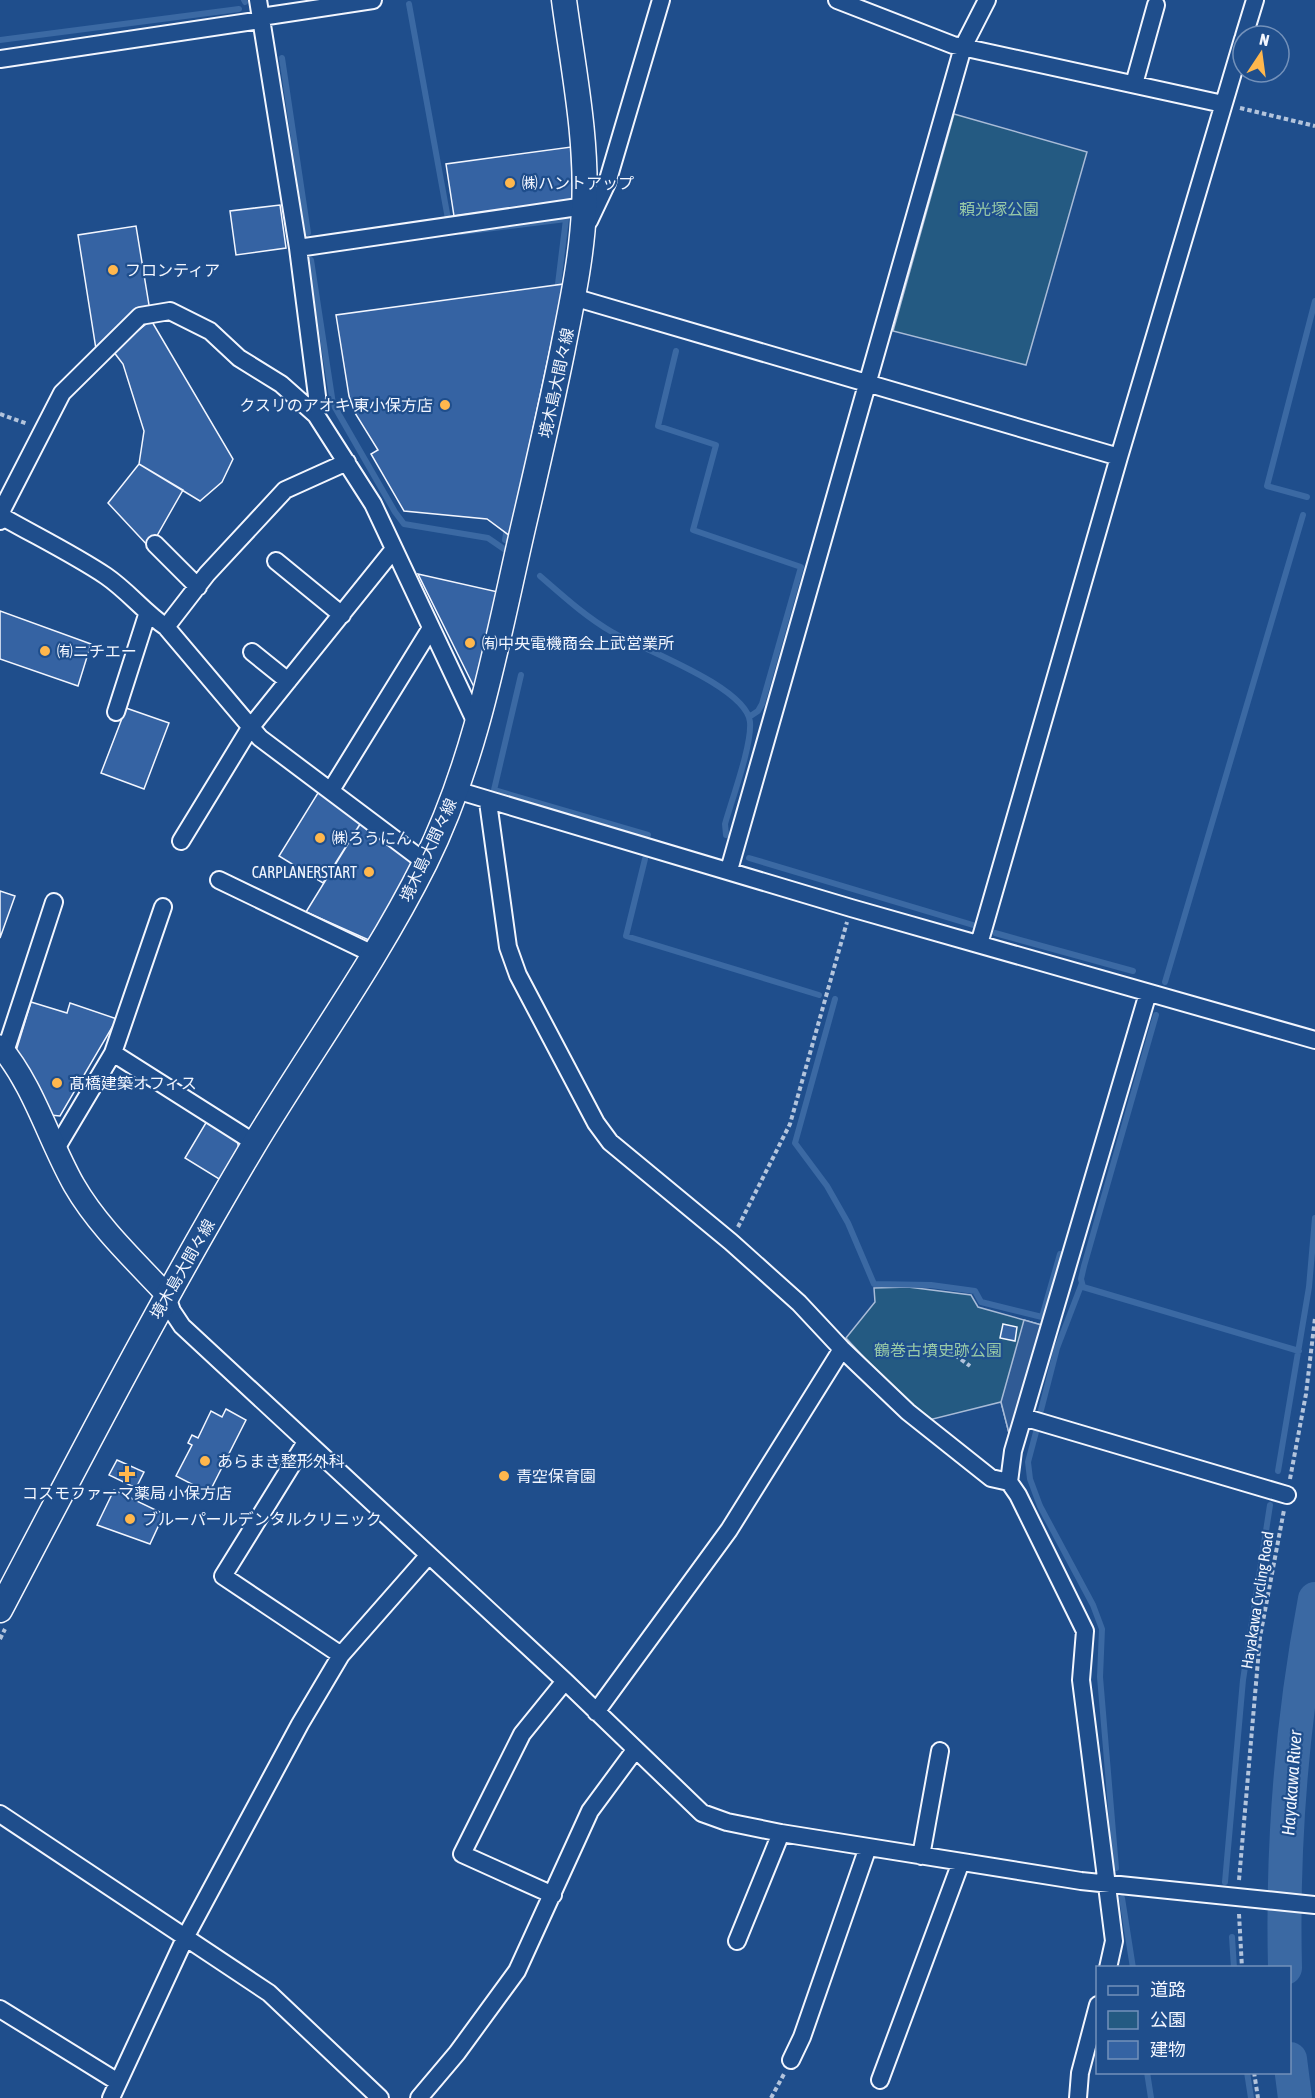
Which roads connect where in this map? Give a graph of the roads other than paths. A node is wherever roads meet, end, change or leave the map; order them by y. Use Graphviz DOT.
graph roads {
  1 [pos="258,0"];
  2 [pos="373,0"];
  3 [pos="564,0"];
  4 [pos="661,0"];
  5 [pos="837,0"];
  6 [pos="987,0"];
  7 [pos="1255,0"];
  8 [pos="1156,5"];
  9 [pos="261,18"];
  10 [pos="1247,24"];
  11 [pos="963,47"];
  12 [pos="0,59"];
  13 [pos="1231,78"];
  14 [pos="1134,84"];
  15 [pos="1223,105"];
  16 [pos="585,206"];
  17 [pos="581,244"];
  18 [pos="298,248"];
  19 [pos="573,297"];
  20 [pos="868,384"];
  21 [pos="316,415"];
  22 [pos="1119,457"];
  23 [pos="348,462"];
  24 [pos="1,513"];
  25 [pos="154,544"];
  26 [pos="394,549"];
  27 [pos="276,561"];
  28 [pos="198,586"];
  29 [pos="147,615"];
  30 [pos="342,615"];
  31 [pos="166,627"];
  32 [pos="431,628"];
  33 [pos="252,652"];
  34 [pos="288,681"];
  35 [pos="116,712"];
  36 [pos="477,725"];
  37 [pos="250,728"];
  38 [pos="331,790"];
  39 [pos="456,790"];
  40 [pos="488,802"];
  41 [pos="181,841"];
  42 [pos="425,862"];
  43 [pos="729,870"];
  44 [pos="219,880"];
  45 [pos="54,902"];
  46 [pos="163,907"];
  47 [pos="979,944"];
  48 [pos="373,954"];
  49 [pos="1148,993"];
  50 [pos="1315,1040"];
  51 [pos="3,1049"];
  52 [pos="113,1053"];
  53 [pos="255,1143"];
  54 [pos="57,1147"];
  55 [pos="166,1294"];
  56 [pos="842,1349"];
  57 [pos="1023,1417"];
  58 [pos="306,1442"];
  59 [pos="1009,1482"];
  60 [pos="1287,1496"];
  61 [pos="428,1556"];
  62 [pos="0,1610"];
  63 [pos="341,1655"];
  64 [pos="565,1681"];
  65 [pos="596,1712"];
  66 [pos="635,1750"];
  67 [pos="940,1751"];
  68 [pos="0,1814"];
  69 [pos="781,1833"];
  70 [pos="867,1847"];
  71 [pos="921,1856"];
  72 [pos="962,1862"];
  73 [pos="1105,1883"];
  74 [pos="553,1895"];
  75 [pos="1315,1905"];
  76 [pos="186,1936"];
  77 [pos="737,1941"];
  78 [pos="1108,1966"];
  79 [pos="0,2009"];
  80 [pos="1096,2013"];
  81 [pos="791,2060"];
  82 [pos="879,2080"];
  83 [pos="115,2090"];
  84 [pos="380,2098"];
  85 [pos="419,2098"];
  86 [pos="1078,2098"];
  1 -- 9 [label="street"];
  2 -- 9 [label="street"];
  3 -- 16 [label="main road, 境木島大間々線"];
  4 -- 17 [label="street"];
  5 -- 11 [label="street"];
  6 -- 11 [label="street"];
  7 -- 10 [label="street"];
  8 -- 14 [label="street"];
  9 -- 12 [label="street"];
  9 -- 18 [label="street"];
  11 -- 14 [label="street"];
  11 -- 20 [label="street"];
  13 -- 15 [label="street"];
  14 -- 15 [label="street"];
  15 -- 22 [label="street"];
  16 -- 17 [label="main road, 境木島大間々線"];
  16 -- 18 [label="street"];
  17 -- 19 [label="main road, 境木島大間々線"];
  18 -- 21 [label="street"];
  19 -- 20 [label="street"];
  19 -- 36 [label="main road, 境木島大間々線"];
  20 -- 22 [label="street"];
  20 -- 43 [label="street"];
  21 -- 23 [label="street"];
  21 -- 24 [label="street"];
  22 -- 47 [label="street"];
  23 -- 26 [label="street"];
  23 -- 28 [label="street"];
  24 -- 29 [label="street"];
  25 -- 28 [label="street"];
  26 -- 30 [label="street"];
  26 -- 32 [label="street"];
  27 -- 30 [label="street"];
  28 -- 31 [label="street"];
  29 -- 31 [label="street"];
  29 -- 35 [label="street"];
  30 -- 34 [label="street"];
  31 -- 37 [label="street"];
  32 -- 36 [label="street"];
  32 -- 38 [label="street"];
  33 -- 34 [label="street"];
  34 -- 37 [label="street"];
  36 -- 39 [label="main road, 境木島大間々線"];
  37 -- 38 [label="street"];
  37 -- 41 [label="street"];
  38 -- 42 [label="street"];
  39 -- 40 [label="street"];
  39 -- 42 [label="main road, 境木島大間々線"];
  40 -- 43 [label="street"];
  40 -- 56 [label="street"];
  42 -- 48 [label="main road, 境木島大間々線"];
  43 -- 47 [label="street"];
  44 -- 48 [label="street"];
  45 -- 51 [label="street"];
  46 -- 52 [label="street"];
  47 -- 49 [label="street"];
  48 -- 53 [label="main road, 境木島大間々線"];
  49 -- 50 [label="street"];
  49 -- 57 [label="street"];
  51 -- 54 [label="street"];
  52 -- 53 [label="street"];
  52 -- 54 [label="street"];
  53 -- 55 [label="main road, 境木島大間々線"];
  54 -- 55 [label="street"];
  55 -- 58 [label="street"];
  55 -- 62 [label="main road, 境木島大間々線"];
  56 -- 59 [label="street"];
  56 -- 65 [label="street"];
  57 -- 59 [label="street"];
  57 -- 60 [label="street"];
  58 -- 61 [label="street"];
  58 -- 63 [label="street"];
  59 -- 73 [label="street"];
  61 -- 63 [label="street"];
  61 -- 64 [label="street"];
  63 -- 76 [label="street"];
  64 -- 65 [label="street"];
  64 -- 74 [label="street"];
  65 -- 66 [label="street"];
  66 -- 69 [label="street"];
  66 -- 74 [label="street"];
  67 -- 71 [label="street"];
  68 -- 76 [label="street"];
  69 -- 70 [label="street"];
  69 -- 77 [label="street"];
  70 -- 71 [label="street"];
  70 -- 81 [label="street"];
  71 -- 72 [label="street"];
  72 -- 73 [label="street"];
  72 -- 82 [label="street"];
  73 -- 75 [label="street"];
  73 -- 78 [label="street"];
  74 -- 85 [label="street"];
  76 -- 83 [label="street"];
  76 -- 84 [label="street"];
  79 -- 83 [label="street"];
  80 -- 86 [label="street"];
}
